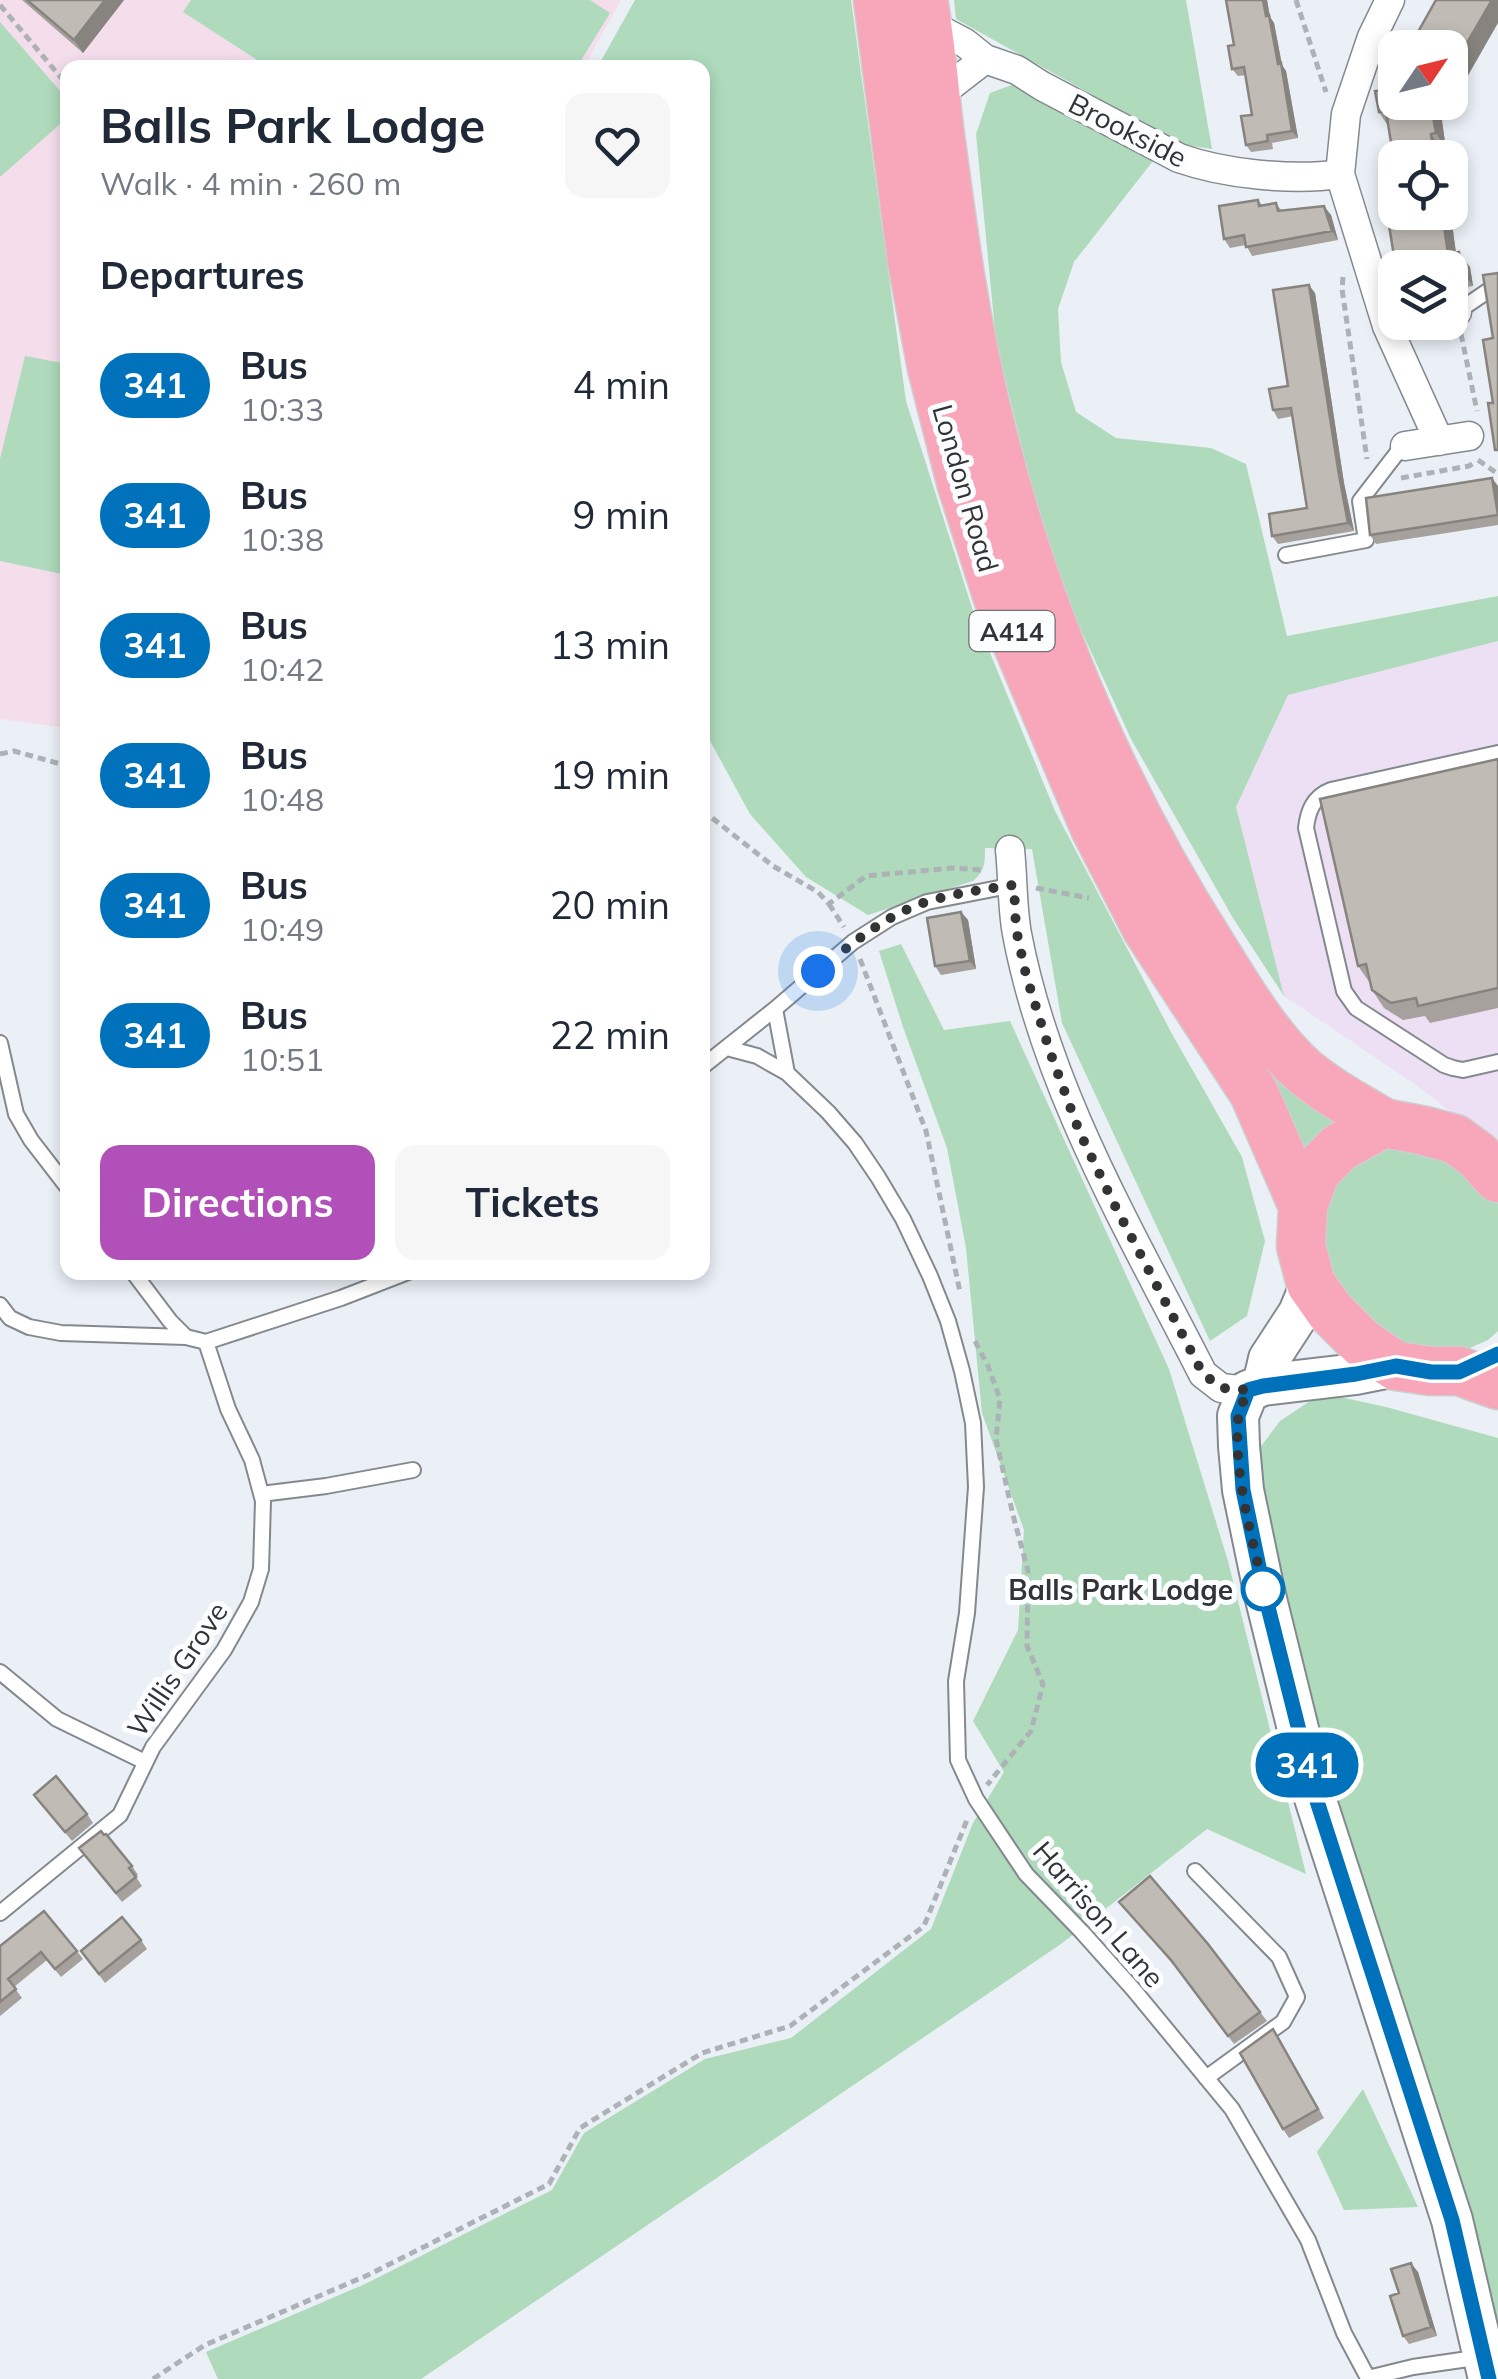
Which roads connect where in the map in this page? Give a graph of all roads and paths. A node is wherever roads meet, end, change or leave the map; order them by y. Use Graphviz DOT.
graph roads {
  1 [pos="878,0"];
  2 [pos="1296,0"];
  3 [pos="1390,0"];
  4 [pos="0,5"];
  5 [pos="925,12"];
  6 [pos="985,58"];
  7 [pos="60,76"];
  8 [pos="936,97"];
  9 [pos="1327,97"];
  10 [pos="1340,174"];
  11 [pos="1378,276"];
  12 [pos="1498,284"];
  13 [pos="1468,303"];
  14 [pos="1402,340"];
  15 [pos="1439,440"];
  16 [pos="1406,446"];
  17 [pos="1473,448"];
  18 [pos="1498,474"];
  19 [pos="1286,555"];
  20 [pos="0,754"];
  21 [pos="1498,754"];
  22 [pos="60,764"];
  23 [pos="710,816"];
  24 [pos="1012,869"];
  25 [pos="830,904"];
  26 [pos="854,942"];
  27 [pos="775,1010"];
  28 [pos="0,1043"];
  29 [pos="727,1048"];
  30 [pos="710,1061"];
  31 [pos="1498,1062"];
  32 [pos="786,1073"];
  33 [pos="7,1079"];
  34 [pos="0,1105"];
  35 [pos="1384,1123"];
  36 [pos="1476,1136"];
  37 [pos="60,1178"];
  38 [pos="1498,1178"];
  39 [pos="1303,1206"];
  40 [pos="139,1280"];
  41 [pos="387,1280"];
  42 [pos="1312,1284"];
  43 [pos="0,1305"];
  44 [pos="186,1337"];
  45 [pos="206,1342"];
  46 [pos="1396,1366"];
  47 [pos="1485,1370"];
  48 [pos="1255,1388"];
  49 [pos="413,1470"];
  50 [pos="261,1494"];
  51 [pos="0,1672"];
  52 [pos="146,1762"];
  53 [pos="976,1800"];
  54 [pos="1195,1871"];
  55 [pos="0,1913"];
  56 [pos="1206,2078"];
  57 [pos="1486,2368"];
  58 [pos="154,2379"];
  59 [pos="1368,2379"];
  1 -- 39 [label="highway, London Road / A414"];
  2 -- 9 [label="path"];
  3 -- 10 [label="street"];
  4 -- 7 [label="path"];
  5 -- 6 [label="street, Brookside"];
  5 -- 8 [label="highway, London Road / A414"];
  6 -- 8 [label="street"];
  6 -- 10 [label="street, Brookside"];
  8 -- 35 [label="highway, London Road / A414"];
  10 -- 11 [label="street"];
  12 -- 13 [label="lane"];
  14 -- 15 [label="street"];
  15 -- 16 [label="street"];
  15 -- 17 [label="street"];
  16 -- 19 [label="lane"];
  17 -- 18 [label="path"];
  20 -- 22 [label="path"];
  21 -- 31 [label="lane"];
  23 -- 25 [label="path"];
  24 -- 25 [label="path"];
  24 -- 26 [label="lane"];
  24 -- 48 [label="street"];
  25 -- 26 [label="path"];
  26 -- 27 [label="lane"];
  27 -- 29 [label="lane"];
  27 -- 32 [label="lane"];
  28 -- 33 [label="lane"];
  29 -- 30 [label="lane"];
  29 -- 32 [label="lane, Harrison Lane"];
  32 -- 53 [label="lane, Harrison Lane"];
  33 -- 34 [label="lane"];
  33 -- 37 [label="lane"];
  35 -- 36 [label="highway, London Road"];
  35 -- 39 [label="highway"];
  36 -- 38 [label="highway"];
  39 -- 42 [label="highway"];
  40 -- 44 [label="lane"];
  41 -- 45 [label="lane"];
  42 -- 46 [label="highway"];
  42 -- 48 [label="main road"];
  43 -- 44 [label="lane"];
  44 -- 45 [label="lane"];
  45 -- 50 [label="lane, Willis Grove"];
  46 -- 47 [label="highway"];
  46 -- 48 [label="main road"];
  48 -- 57 [label="main road"];
  49 -- 50 [label="lane"];
  50 -- 52 [label="lane, Willis Grove"];
  51 -- 52 [label="lane"];
  52 -- 55 [label="lane, Willis Grove"];
  53 -- 56 [label="lane, Harrison Lane"];
  53 -- 58 [label="path"];
  54 -- 56 [label="lane"];
  56 -- 59 [label="lane, Harrison Lane"];
  57 -- 59 [label="lane, Harrison Lane"];
}
